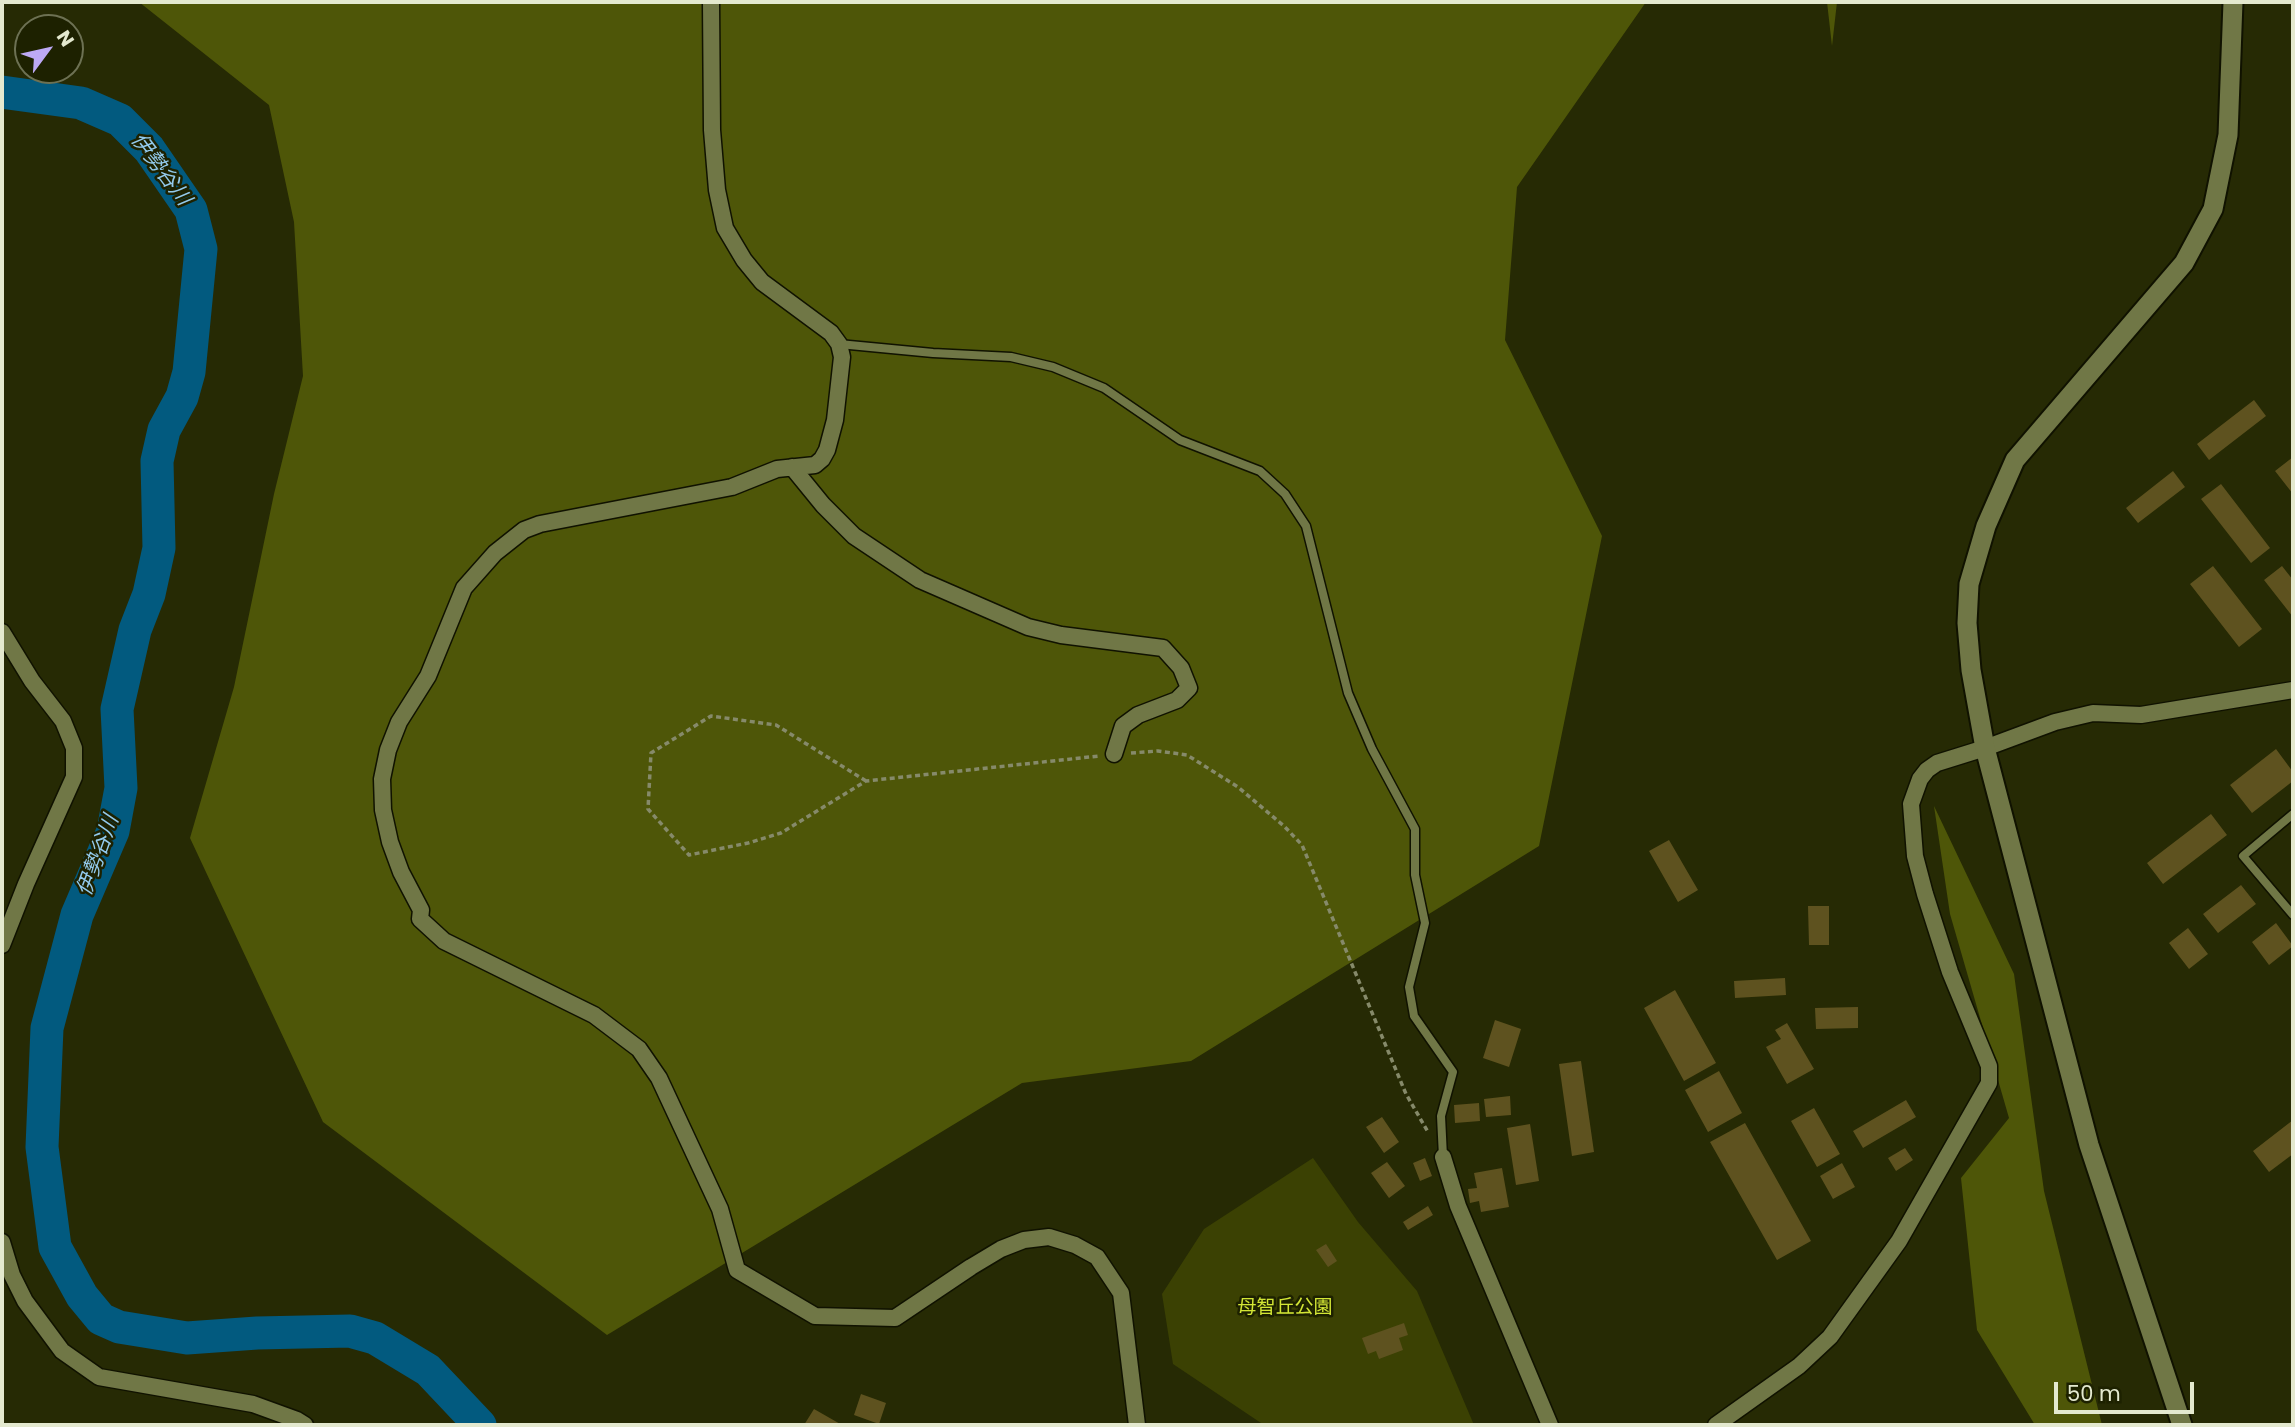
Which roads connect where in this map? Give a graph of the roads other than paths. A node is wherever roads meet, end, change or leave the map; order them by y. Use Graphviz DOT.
graph roads {
  1 [pos="711,2"];
  2 [pos="2233,2"];
  3 [pos="839,344"];
  4 [pos="792,467"];
  5 [pos="2,632"];
  6 [pos="2293,690"];
  7 [pos="1985,748"];
  8 [pos="1114,754"];
  9 [pos="2293,814"];
  10 [pos="2293,915"];
  11 [pos="2,945"];
  12 [pos="1443,1157"];
  13 [pos="2,1242"];
  14 [pos="305,1425"];
  15 [pos="1137,1425"];
  16 [pos="1550,1425"];
  17 [pos="1716,1425"];
  18 [pos="2182,1425"];
  1 -- 3 [label="street"];
  2 -- 7 [label="street"];
  3 -- 4 [label="street"];
  3 -- 12 [label="lane"];
  4 -- 8 [label="street"];
  4 -- 15 [label="street"];
  5 -- 11 [label="street"];
  6 -- 7 [label="street"];
  7 -- 17 [label="street"];
  7 -- 18 [label="street"];
  9 -- 10 [label="lane"];
  12 -- 16 [label="street"];
  13 -- 14 [label="street"];
}
